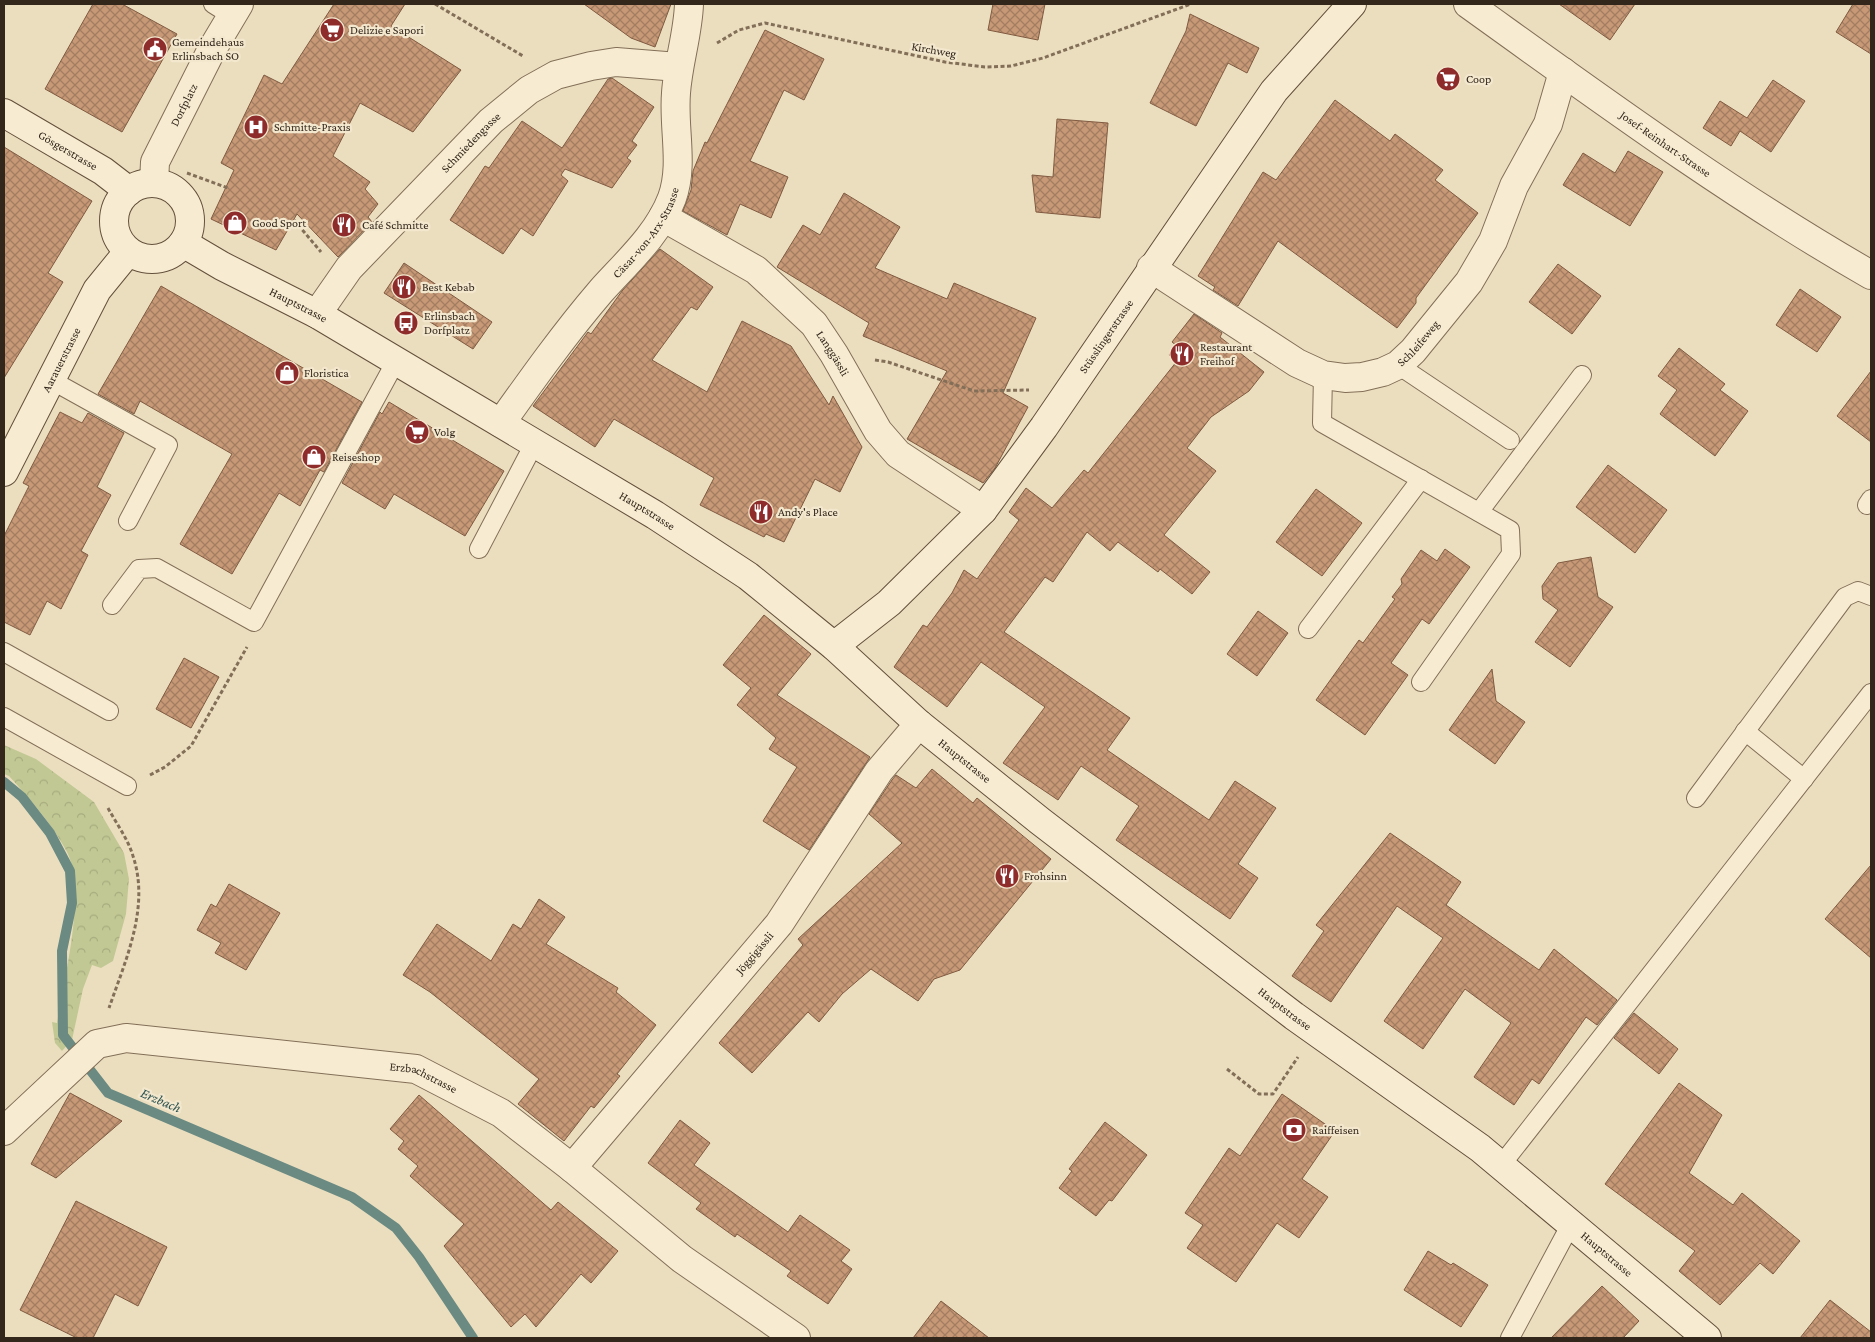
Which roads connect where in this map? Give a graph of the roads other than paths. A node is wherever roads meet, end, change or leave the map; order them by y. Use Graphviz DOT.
graph roads {
  1 [pos="689,4"];
  2 [pos="1352,4"];
  3 [pos="1468,4"];
  4 [pos="228,8"];
  5 [pos="678,67"];
  6 [pos="1563,72"];
  7 [pos="4,113"];
  8 [pos="146,179"];
  9 [pos="663,217"];
  10 [pos="183,243"];
  11 [pos="128,252"];
  12 [pos="1151,268"];
  13 [pos="1871,276"];
  14 [pos="317,314"];
  15 [pos="396,360"];
  16 [pos="1398,365"];
  17 [pos="1323,375"];
  18 [pos="1582,375"];
  19 [pos="51,380"];
  20 [pos="501,423"];
  21 [pos="1510,440"];
  22 [pos="534,444"];
  23 [pos="4,472"];
  24 [pos="1421,479"];
  25 [pos="983,510"];
  26 [pos="1479,512"];
  27 [pos="128,521"];
  28 [pos="480,549"];
  29 [pos="1871,596"];
  30 [pos="112,605"];
  31 [pos="1308,629"];
  32 [pos="834,646"];
  33 [pos="4,652"];
  34 [pos="1421,682"];
  35 [pos="1871,693"];
  36 [pos="109,711"];
  37 [pos="4,717"];
  38 [pos="919,724"];
  39 [pos="1745,731"];
  40 [pos="1804,779"];
  41 [pos="127,786"];
  42 [pos="1696,798"];
  43 [pos="4,1131"];
  44 [pos="1502,1164"];
  45 [pos="572,1168"];
  46 [pos="1572,1222"];
  47 [pos="796,1338"];
  48 [pos="1510,1338"];
  49 [pos="1707,1338"];
  1 -- 5 [label="street, Cäsar-von-Arx-Strasse"];
  2 -- 12 [label="street, Stüsslingerstrasse"];
  3 -- 6 [label="street, Josef-Reinhart-Strasse"];
  4 -- 8 [label="street, Dorfplatz"];
  5 -- 9 [label="street, Cäsar-von-Arx-Strasse"];
  5 -- 14 [label="street, Schmiedengasse"];
  6 -- 13 [label="street, Josef-Reinhart-Strasse"];
  6 -- 16 [label="street, Schleifeweg"];
  7 -- 8 [label="street, Gösgerstrasse"];
  8 -- 10 [label="street"];
  8 -- 11 [label="street"];
  9 -- 20 [label="street, Cäsar-von-Arx-Strasse"];
  9 -- 25 [label="street, Langgässli"];
  10 -- 11 [label="street"];
  10 -- 14 [label="street, Hauptstrasse"];
  11 -- 19 [label="street, Aarauerstrasse"];
  12 -- 17 [label="street, Schleifeweg"];
  12 -- 25 [label="street, Stüsslingerstrasse"];
  14 -- 15 [label="street, Hauptstrasse"];
  15 -- 20 [label="street, Hauptstrasse"];
  15 -- 30 [label="lane"];
  16 -- 17 [label="street, Schleifeweg"];
  16 -- 21 [label="lane"];
  17 -- 24 [label="lane"];
  18 -- 26 [label="lane"];
  19 -- 23 [label="street, Aarauerstrasse"];
  19 -- 27 [label="lane"];
  20 -- 22 [label="street, Hauptstrasse"];
  22 -- 28 [label="lane"];
  22 -- 32 [label="street, Hauptstrasse"];
  24 -- 26 [label="lane"];
  24 -- 31 [label="lane"];
  25 -- 32 [label="street, Stüsslingerstrasse"];
  26 -- 34 [label="lane"];
  29 -- 39 [label="lane"];
  32 -- 38 [label="street, Hauptstrasse"];
  33 -- 36 [label="lane"];
  35 -- 40 [label="lane"];
  37 -- 41 [label="lane"];
  38 -- 44 [label="street, Hauptstrasse"];
  38 -- 45 [label="street, Jöggigässli"];
  39 -- 40 [label="lane"];
  39 -- 42 [label="lane"];
  40 -- 44 [label="lane"];
  43 -- 45 [label="street, Erzbachstrasse"];
  44 -- 46 [label="street, Hauptstrasse"];
  45 -- 47 [label="street, Erzbachstrasse"];
  46 -- 48 [label="lane"];
  46 -- 49 [label="street, Hauptstrasse"];
}
